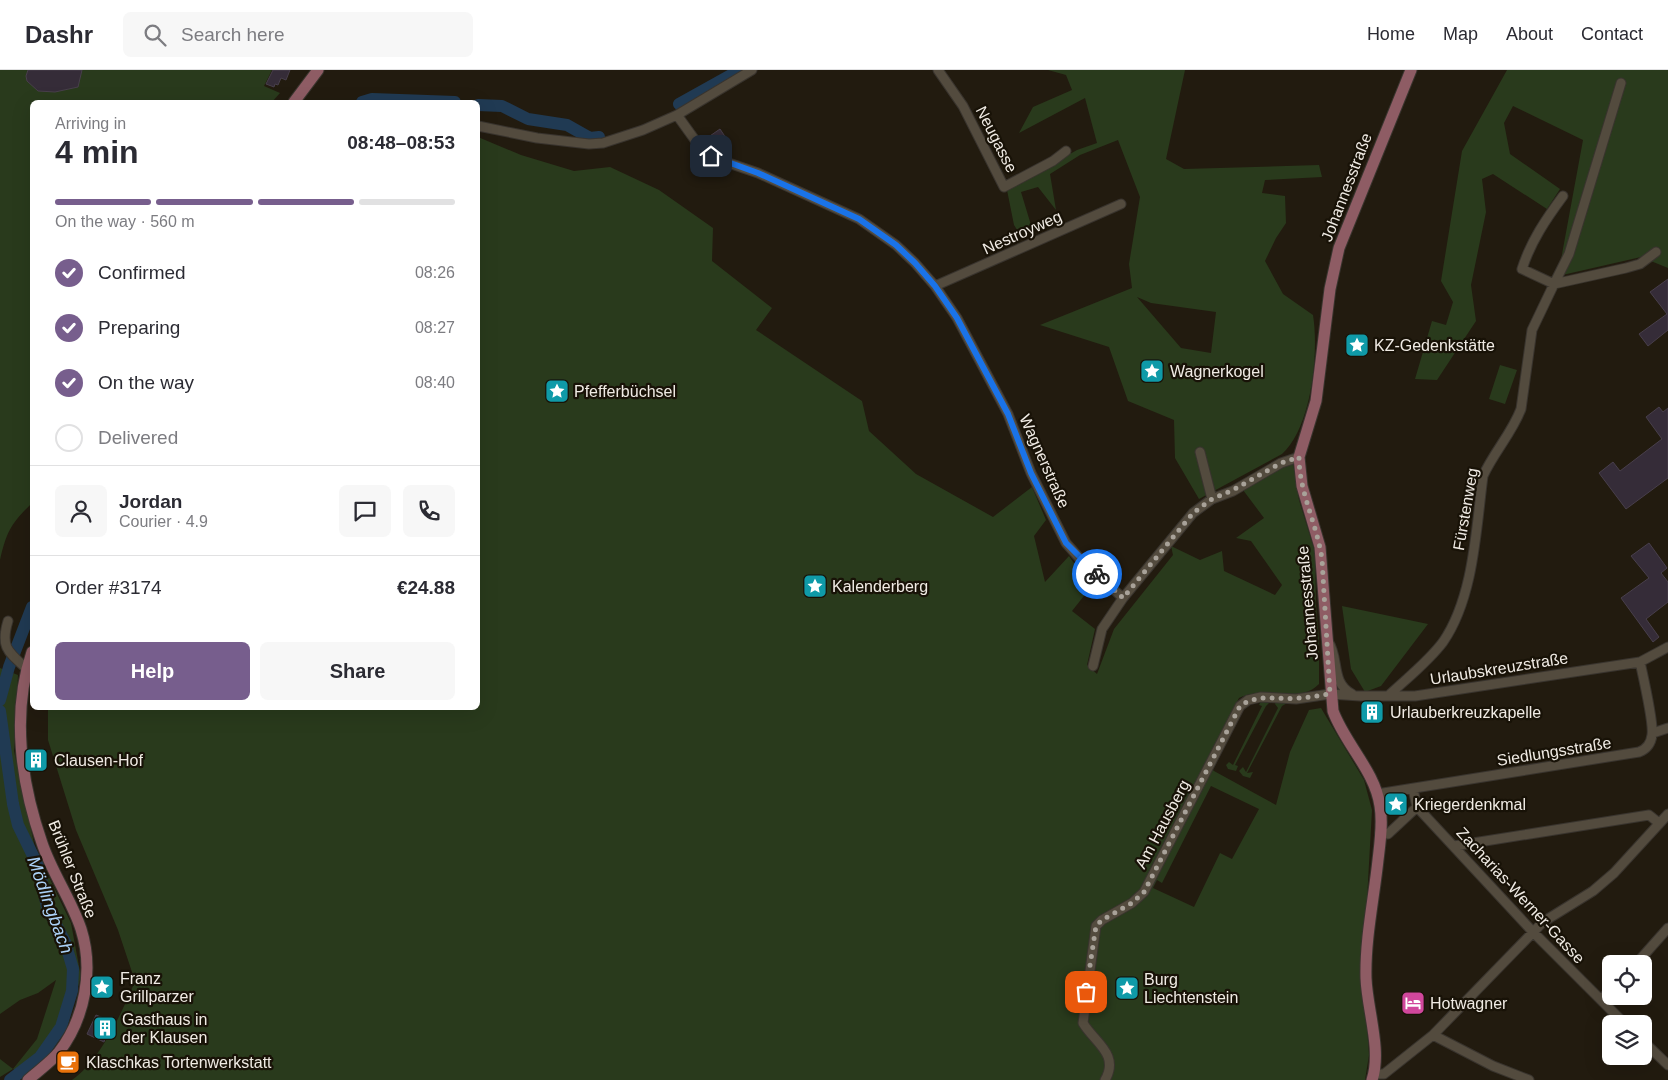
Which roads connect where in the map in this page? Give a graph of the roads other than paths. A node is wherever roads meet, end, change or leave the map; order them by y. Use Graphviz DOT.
graph roads {
  1 [pos="318,70"];
  2 [pos="752,70"];
  3 [pos="938,70"];
  4 [pos="1411,70"];
  5 [pos="1620,82"];
  6 [pos="296,100"];
  7 [pos="677,115"];
  8 [pos="480,126"];
  9 [pos="1066,151"];
  10 [pos="1563,196"];
  11 [pos="1121,204"];
  12 [pos="1656,252"];
  13 [pos="1554,284"];
  14 [pos="935,286"];
  15 [pos="1200,452"];
  16 [pos="1299,457"];
  17 [pos="1212,499"];
  18 [pos="1123,598"];
  19 [pos="8,621"];
  20 [pos="1328,641"];
  21 [pos="1668,647"];
  22 [pos="30,659"];
  23 [pos="1640,662"];
  24 [pos="1093,666"];
  25 [pos="27,669"];
  26 [pos="1330,694"];
  27 [pos="1360,696"];
  28 [pos="1388,696"];
  29 [pos="1668,728"];
  30 [pos="1653,733"];
  31 [pos="1413,789"];
  32 [pos="1377,794"];
  33 [pos="1416,807"];
  34 [pos="1668,814"];
  35 [pos="1659,823"];
  36 [pos="1380,833"];
  37 [pos="1454,846"];
  38 [pos="1668,928"];
  39 [pos="1533,932"];
  40 [pos="1644,955"];
  41 [pos="1601,1000"];
  42 [pos="1616,1015"];
  43 [pos="1433,1035"];
  44 [pos="1652,1050"];
  45 [pos="1668,1066"];
  46 [pos="1380,1077"];
  47 [pos="28,1080"];
  48 [pos="1105,1080"];
  49 [pos="1529,1080"];
  1 -- 6 [label="main road"];
  2 -- 7 [label="street"];
  3 -- 9 [label="street, Neugasse"];
  4 -- 16 [label="main road, Johannesstraße"];
  5 -- 13 [label="street, Fürstenweg"];
  7 -- 8 [label="street"];
  7 -- 14 [label="street, Wagnerstraße"];
  10 -- 13 [label="street"];
  11 -- 14 [label="street, Nestroyweg"];
  12 -- 13 [label="street"];
  13 -- 28 [label="street, Fürstenweg"];
  14 -- 18 [label="street, Wagnerstraße"];
  15 -- 17 [label="street"];
  16 -- 17 [label="street"];
  16 -- 20 [label="main road, Johannesstraße"];
  17 -- 18 [label="street"];
  18 -- 24 [label="street"];
  19 -- 25 [label="street"];
  20 -- 26 [label="main road, Johannesstraße"];
  20 -- 27 [label="street"];
  21 -- 23 [label="street, Urlaubskreuzstraße"];
  22 -- 25 [label="main road, Brühler Straße"];
  23 -- 28 [label="street, Urlaubskreuzstraße"];
  23 -- 30 [label="street"];
  25 -- 47 [label="main road, Brühler Straße"];
  26 -- 27 [label="street, Urlaubskreuzstraße"];
  26 -- 32 [label="main road, Johannesstraße"];
  26 -- 48 [label="street, Am Hausberg"];
  27 -- 28 [label="street, Urlaubskreuzstraße"];
  29 -- 30 [label="street"];
  30 -- 31 [label="street, Siedlungsstraße"];
  31 -- 32 [label="street, Siedlungsstraße"];
  31 -- 33 [label="street"];
  32 -- 36 [label="main road, Johannesstraße"];
  33 -- 36 [label="street"];
  33 -- 37 [label="street, Zacharias-Werner-Gasse"];
  34 -- 35 [label="street"];
  35 -- 37 [label="street"];
  35 -- 39 [label="street"];
  36 -- 46 [label="main road, Johannesstraße"];
  37 -- 39 [label="street, Zacharias-Werner-Gasse"];
  38 -- 40 [label="street"];
  39 -- 41 [label="street, Zacharias-Werner-Gasse"];
  39 -- 43 [label="street"];
  41 -- 42 [label="street, Zacharias-Werner-Gasse"];
  43 -- 46 [label="street"];
  43 -- 49 [label="street"];
  44 -- 45 [label="street"];
}
